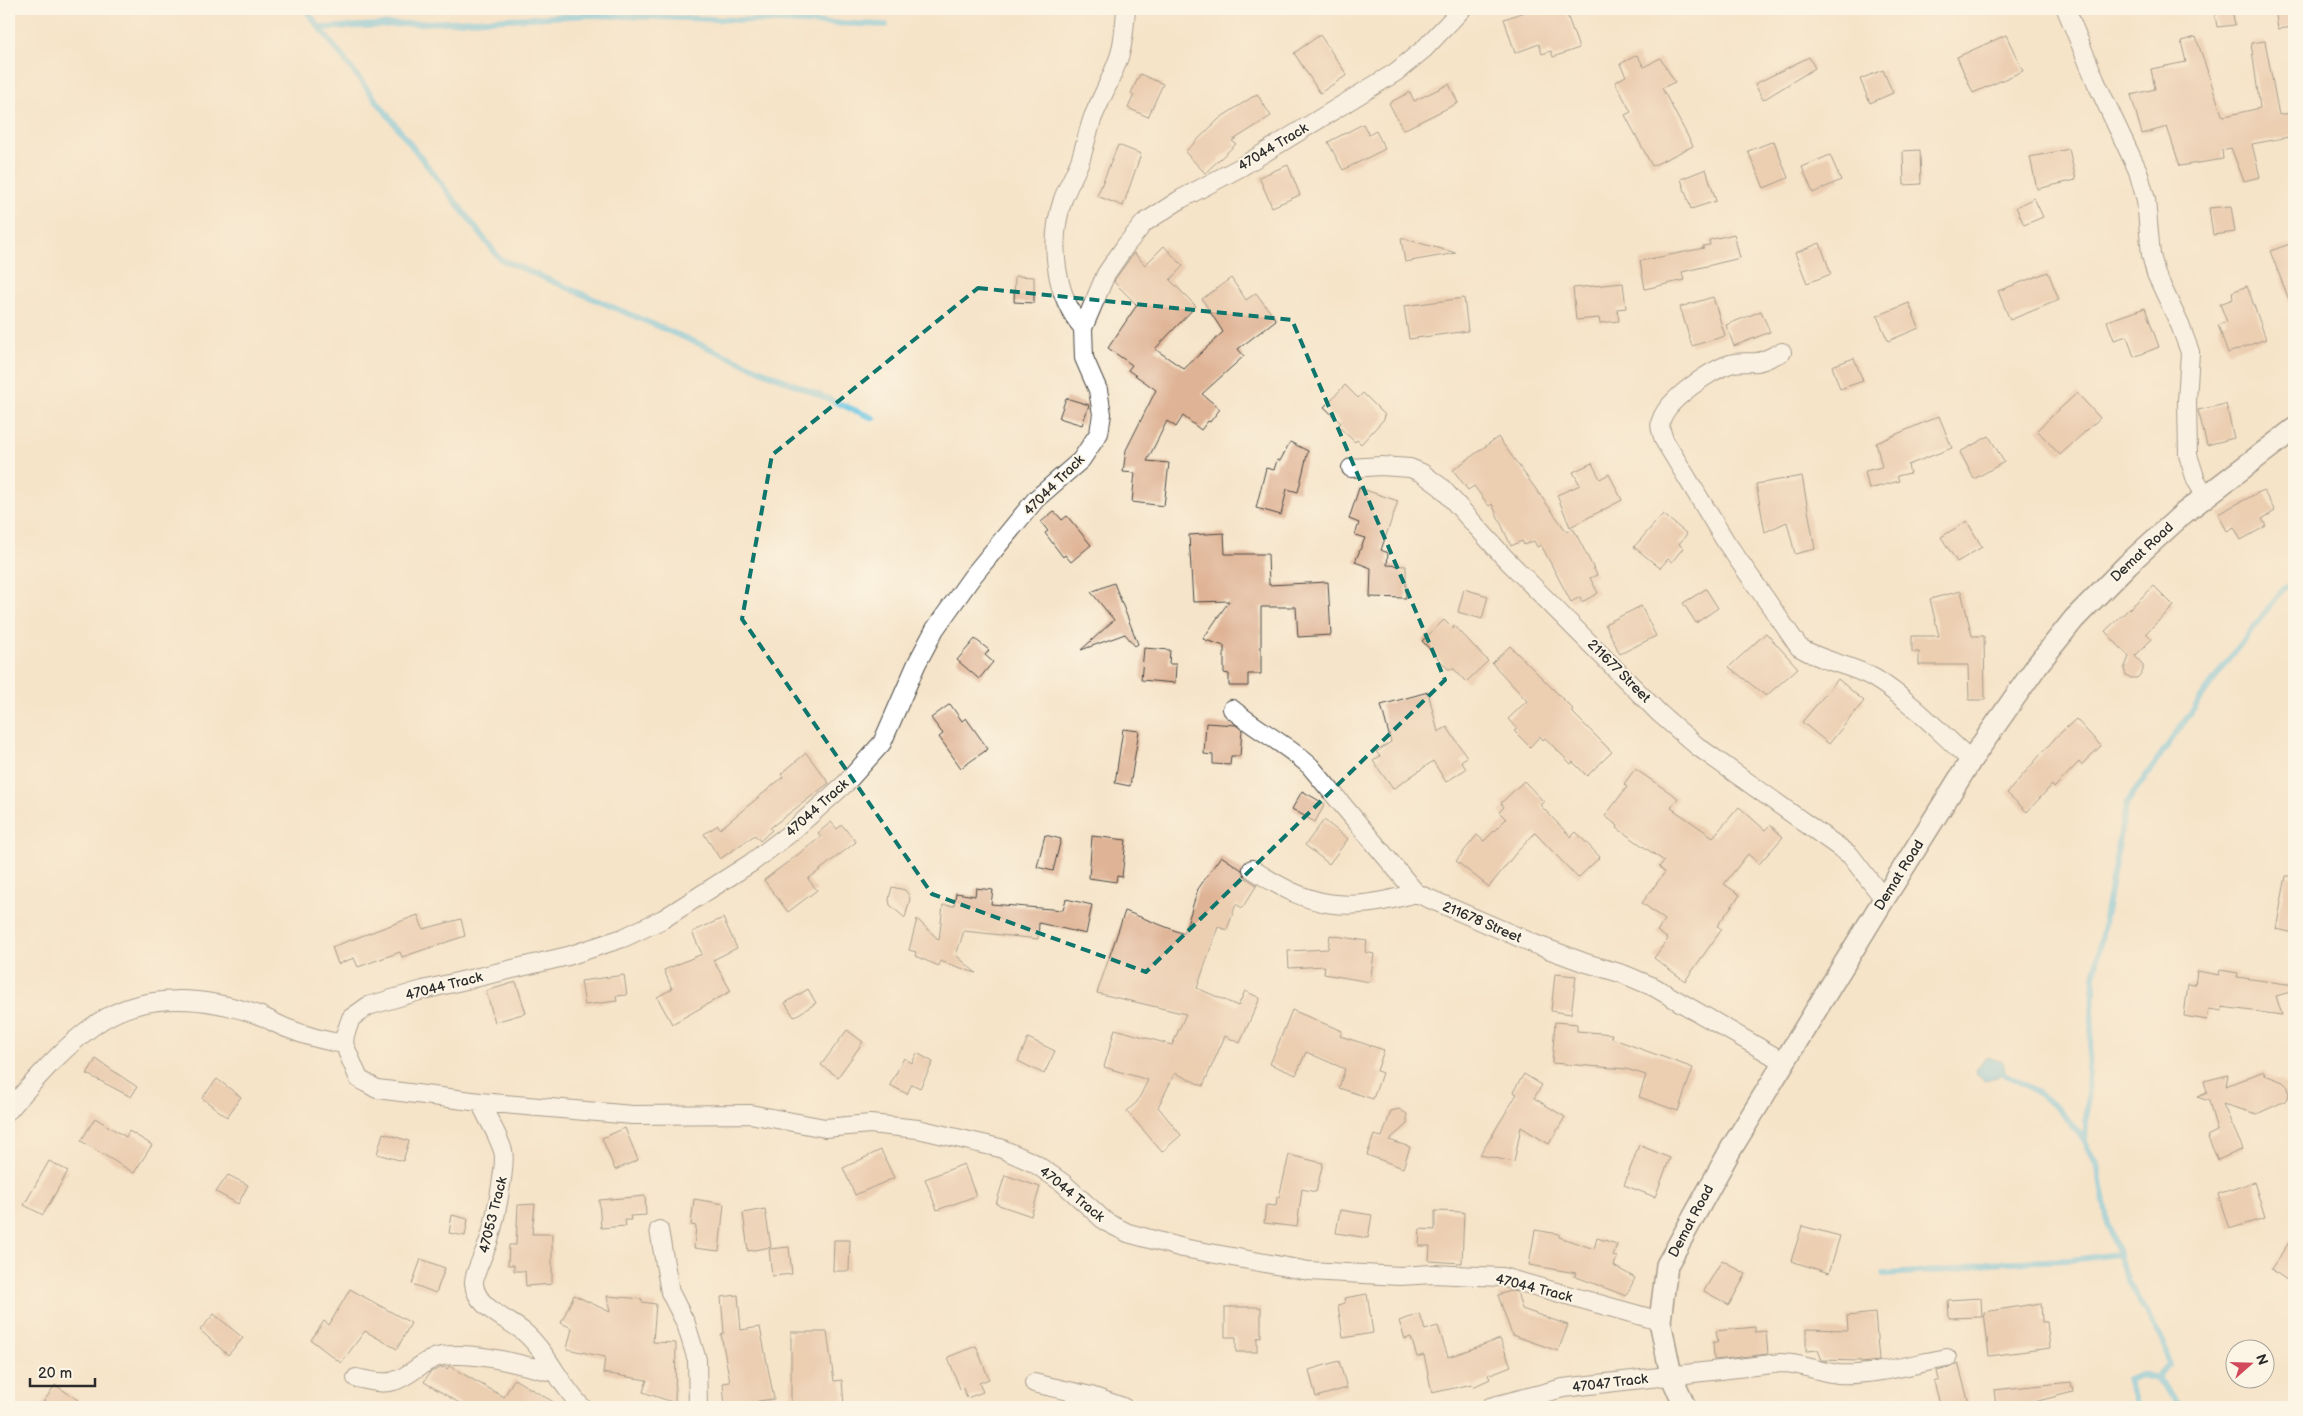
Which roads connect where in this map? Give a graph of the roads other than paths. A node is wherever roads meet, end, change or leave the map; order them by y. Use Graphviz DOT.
graph roads {
  1 [pos="1126,9"];
  2 [pos="1462,9"];
  3 [pos="2066,9"];
  4 [pos="1084,328"];
  5 [pos="1782,352"];
  6 [pos="2294,429"];
  7 [pos="1351,468"];
  8 [pos="2206,496"];
  9 [pos="1232,709"];
  10 [pos="1971,760"];
  11 [pos="1252,869"];
  12 [pos="1416,893"];
  13 [pos="1884,899"];
  14 [pos="344,1044"];
  15 [pos="1784,1062"];
  16 [pos="480,1102"];
  17 [pos="9,1110"];
  18 [pos="659,1230"];
  19 [pos="1660,1321"];
  20 [pos="1947,1358"];
  21 [pos="556,1373"];
  22 [pos="1671,1376"];
  23 [pos="356,1378"];
  24 [pos="1034,1383"];
  25 [pos="582,1407"];
  26 [pos="698,1407"];
  27 [pos="1123,1407"];
  28 [pos="1490,1407"];
  29 [pos="1684,1407"];
  1 -- 4 [label="street"];
  2 -- 4 [label="street, 47044 Track"];
  3 -- 8 [label="street"];
  4 -- 14 [label="street, 47044 Track"];
  5 -- 10 [label="street"];
  6 -- 8 [label="street, Demat Road"];
  7 -- 13 [label="street, 211677 Street"];
  8 -- 10 [label="street, Demat Road"];
  9 -- 12 [label="street, 211678 Street"];
  10 -- 13 [label="street, Demat Road"];
  11 -- 12 [label="street"];
  12 -- 15 [label="street, 211678 Street"];
  13 -- 15 [label="street, Demat Road"];
  14 -- 16 [label="street, 47044 Track"];
  14 -- 17 [label="street"];
  15 -- 19 [label="street, Demat Road"];
  16 -- 19 [label="street, 47044 Track"];
  16 -- 21 [label="street, 47053 Track"];
  18 -- 26 [label="street"];
  19 -- 22 [label="street, Demat Road"];
  20 -- 22 [label="street, 47047 Track"];
  21 -- 23 [label="street"];
  21 -- 25 [label="street, 47053 Track"];
  22 -- 28 [label="street, 47047 Track"];
  22 -- 29 [label="street, Demat Road"];
  24 -- 27 [label="street"];
}
